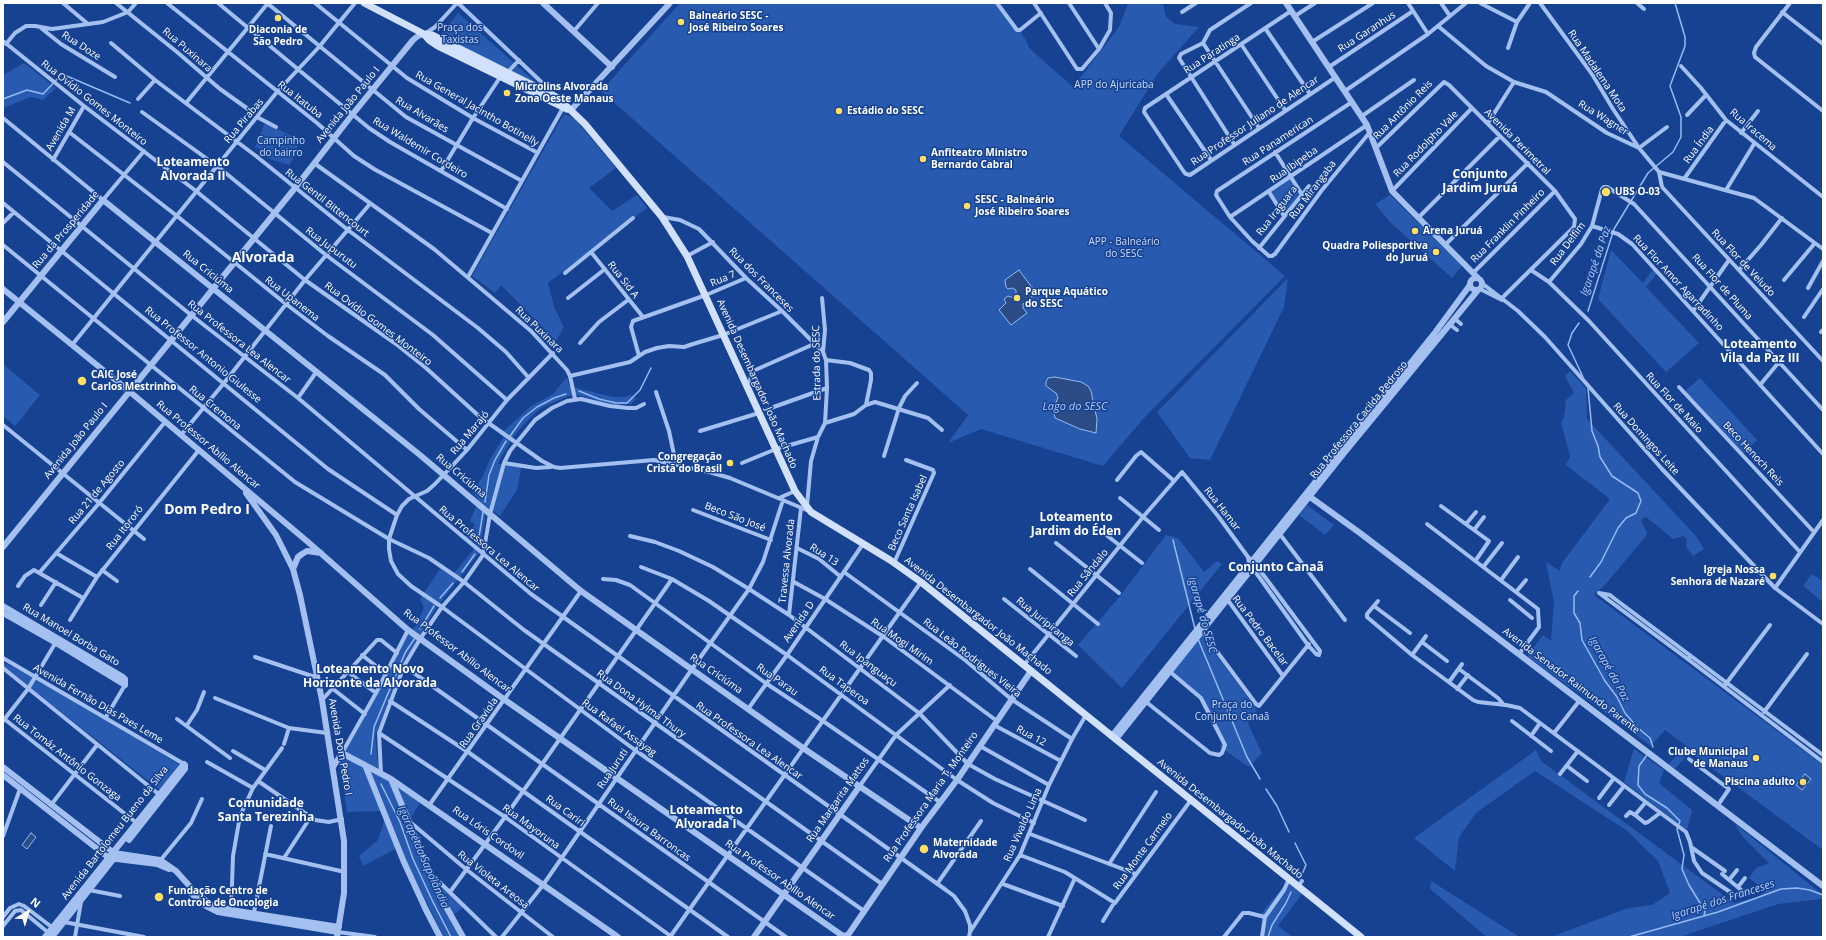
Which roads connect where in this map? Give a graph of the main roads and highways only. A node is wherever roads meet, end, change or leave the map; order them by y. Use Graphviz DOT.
graph roads {
  1 [pos="364,3"];
  2 [pos="374,5"];
  3 [pos="424,34"];
  4 [pos="565,106"];
  5 [pos="1361,937"];
  1 -- 2 [label="main road, Avenida Desembargador João Machado"];
  2 -- 3 [label="main road, Avenida Desembargador João Machado"];
  3 -- 4 [label="main road, Avenida Desembargador João Machado"];
  3 -- 4 [label="main road, Avenida Desembargador João Machado"];
  4 -- 5 [label="main road, Avenida Desembargador João Machado"];
}
